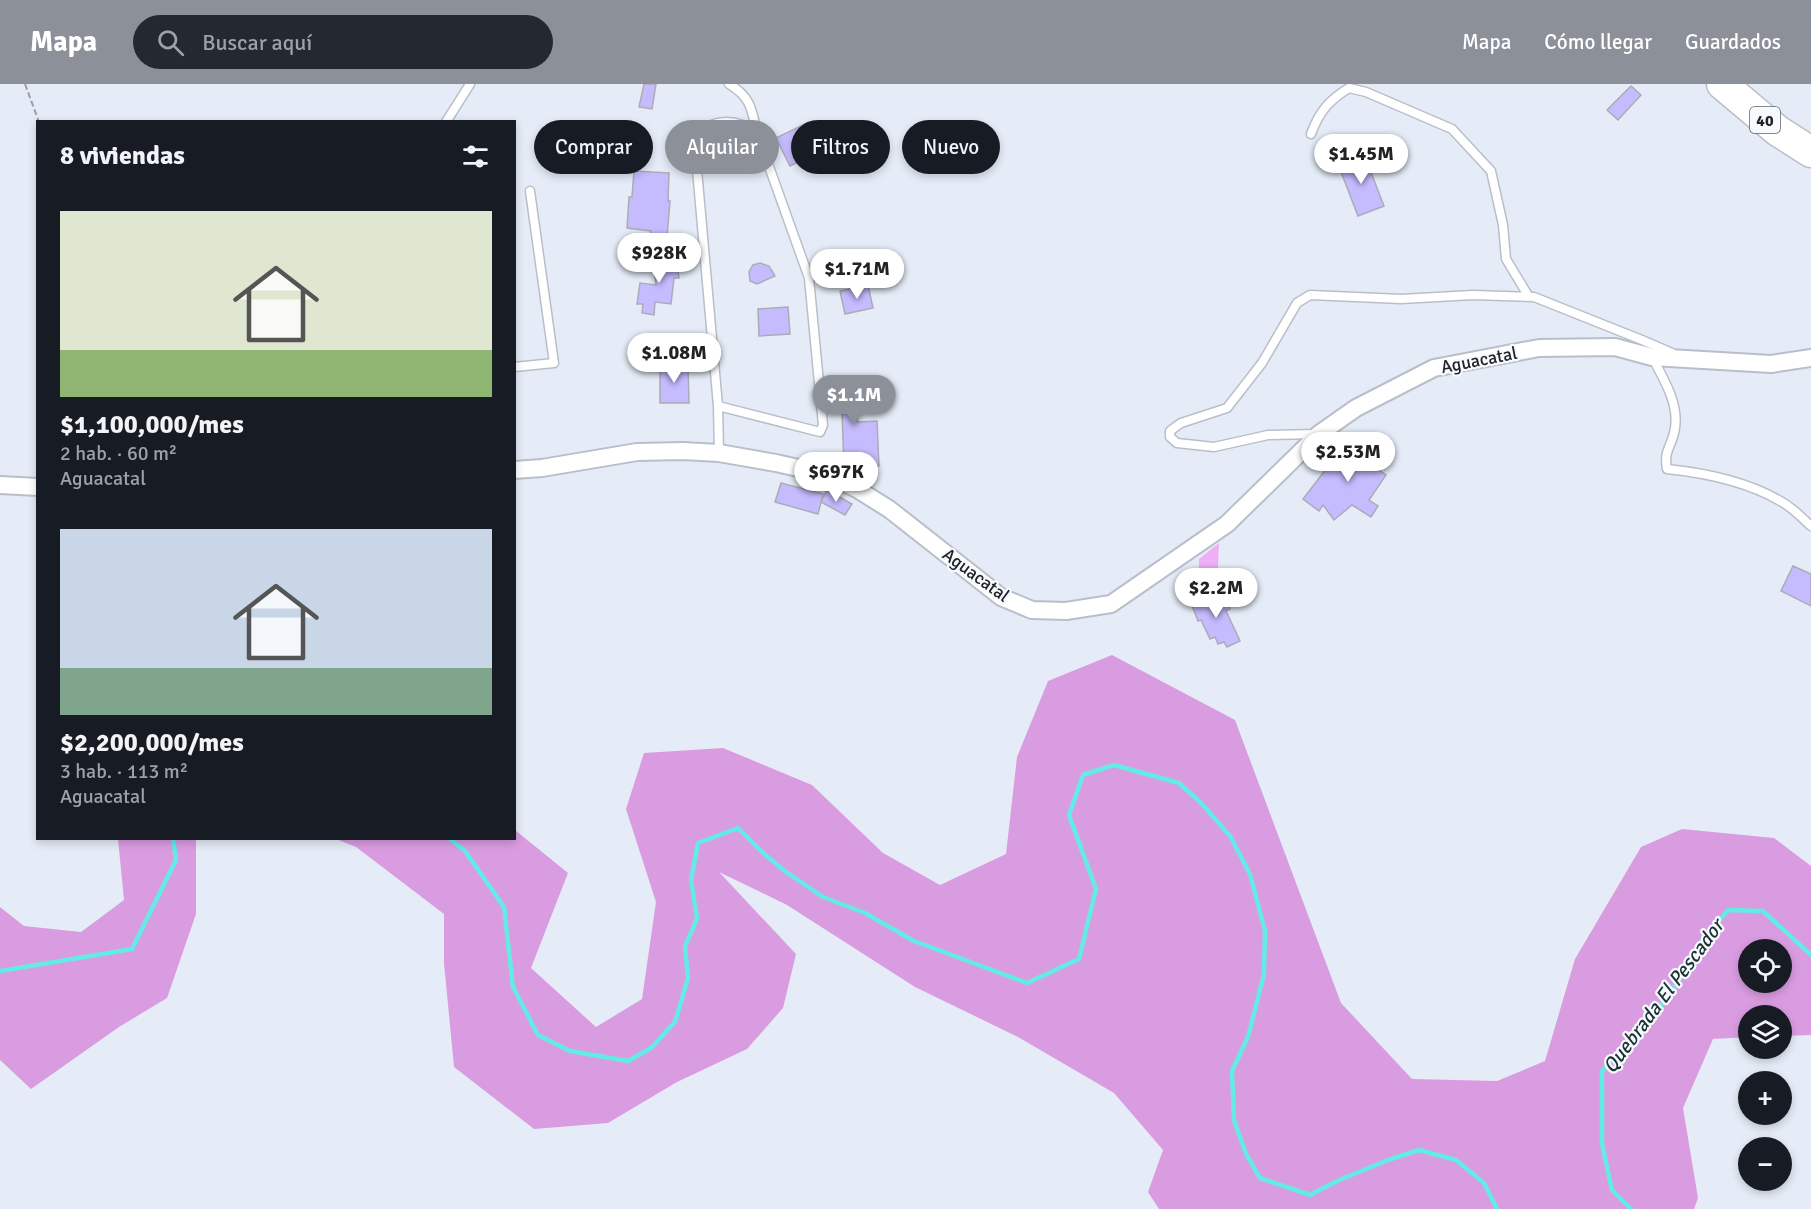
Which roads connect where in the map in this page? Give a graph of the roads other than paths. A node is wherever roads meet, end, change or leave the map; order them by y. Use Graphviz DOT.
graph roads {
  1 [pos="470,84"];
  2 [pos="729,84"];
  3 [pos="1722,84"];
  4 [pos="447,120"];
  5 [pos="754,120"];
  6 [pos="1311,134"];
  7 [pos="1811,152"];
  8 [pos="697,174"];
  9 [pos="772,174"];
  10 [pos="530,191"];
  11 [pos="1529,297"];
  12 [pos="1652,357"];
  13 [pos="1683,358"];
  14 [pos="1811,358"];
  15 [pos="516,367"];
  16 [pos="718,406"];
  17 [pos="1319,434"];
  18 [pos="719,453"];
  19 [pos="516,470"];
  20 [pos="0,485"];
  21 [pos="36,487"];
  22 [pos="1811,526"];
  1 -- 4 [label="lane"];
  2 -- 5 [label="lane"];
  3 -- 7 [label="highway, 40"];
  6 -- 11 [label="lane"];
  8 -- 16 [label="lane"];
  9 -- 16 [label="lane"];
  10 -- 15 [label="lane"];
  11 -- 13 [label="lane"];
  11 -- 17 [label="lane"];
  12 -- 13 [label="street, Aguacatal"];
  12 -- 17 [label="street, Aguacatal"];
  12 -- 22 [label="lane"];
  13 -- 14 [label="street, Aguacatal"];
  16 -- 18 [label="lane"];
  17 -- 18 [label="street, Aguacatal"];
  18 -- 19 [label="street, Aguacatal"];
  20 -- 21 [label="street"];
}
